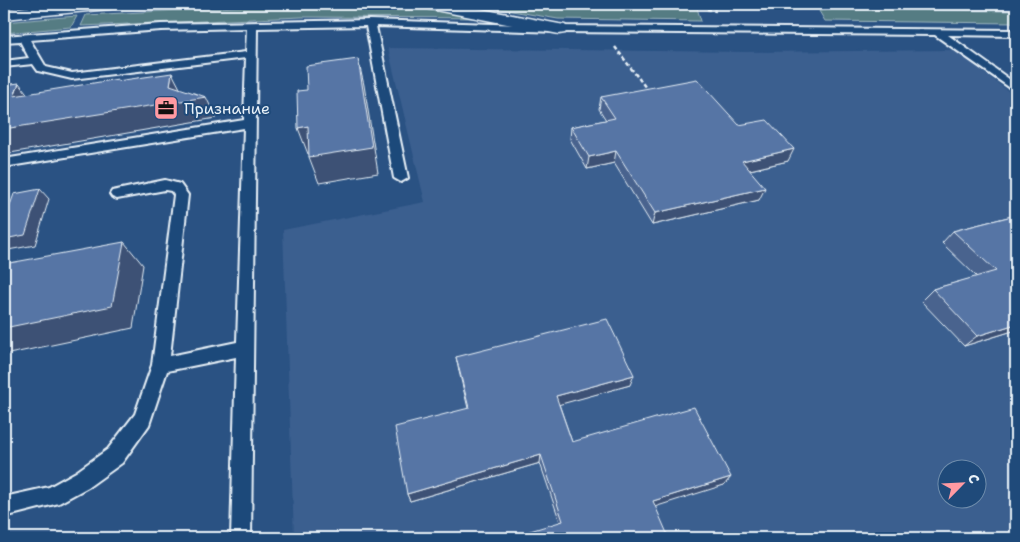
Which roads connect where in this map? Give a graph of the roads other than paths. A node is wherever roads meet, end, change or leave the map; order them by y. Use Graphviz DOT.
graph roads {
  1 [pos="108,4"];
  2 [pos="430,4"];
  3 [pos="4,14"];
  4 [pos="370,23"];
  5 [pos="252,24"];
  6 [pos="559,29"];
  7 [pos="937,32"];
  8 [pos="1016,33"];
  9 [pos="24,36"];
  10 [pos="4,39"];
  11 [pos="252,54"];
  12 [pos="36,60"];
  13 [pos="4,64"];
  14 [pos="1016,89"];
  15 [pos="250,123"];
  16 [pos="4,163"];
  17 [pos="401,178"];
  18 [pos="117,194"];
  19 [pos="245,348"];
  20 [pos="160,365"];
  21 [pos="4,507"];
  22 [pos="241,538"];
  1 -- 3 [label="street"];
  2 -- 6 [label="street"];
  4 -- 5 [label="lane"];
  4 -- 6 [label="lane"];
  4 -- 17 [label="lane"];
  5 -- 9 [label="lane"];
  5 -- 11 [label="lane"];
  6 -- 7 [label="lane"];
  7 -- 8 [label="lane"];
  7 -- 14 [label="lane"];
  9 -- 10 [label="lane"];
  9 -- 12 [label="lane"];
  11 -- 12 [label="lane"];
  11 -- 15 [label="lane"];
  12 -- 13 [label="lane"];
  15 -- 16 [label="lane"];
  15 -- 19 [label="lane"];
  18 -- 20 [label="lane"];
  19 -- 20 [label="lane"];
  19 -- 22 [label="lane"];
  20 -- 21 [label="lane"];
}
